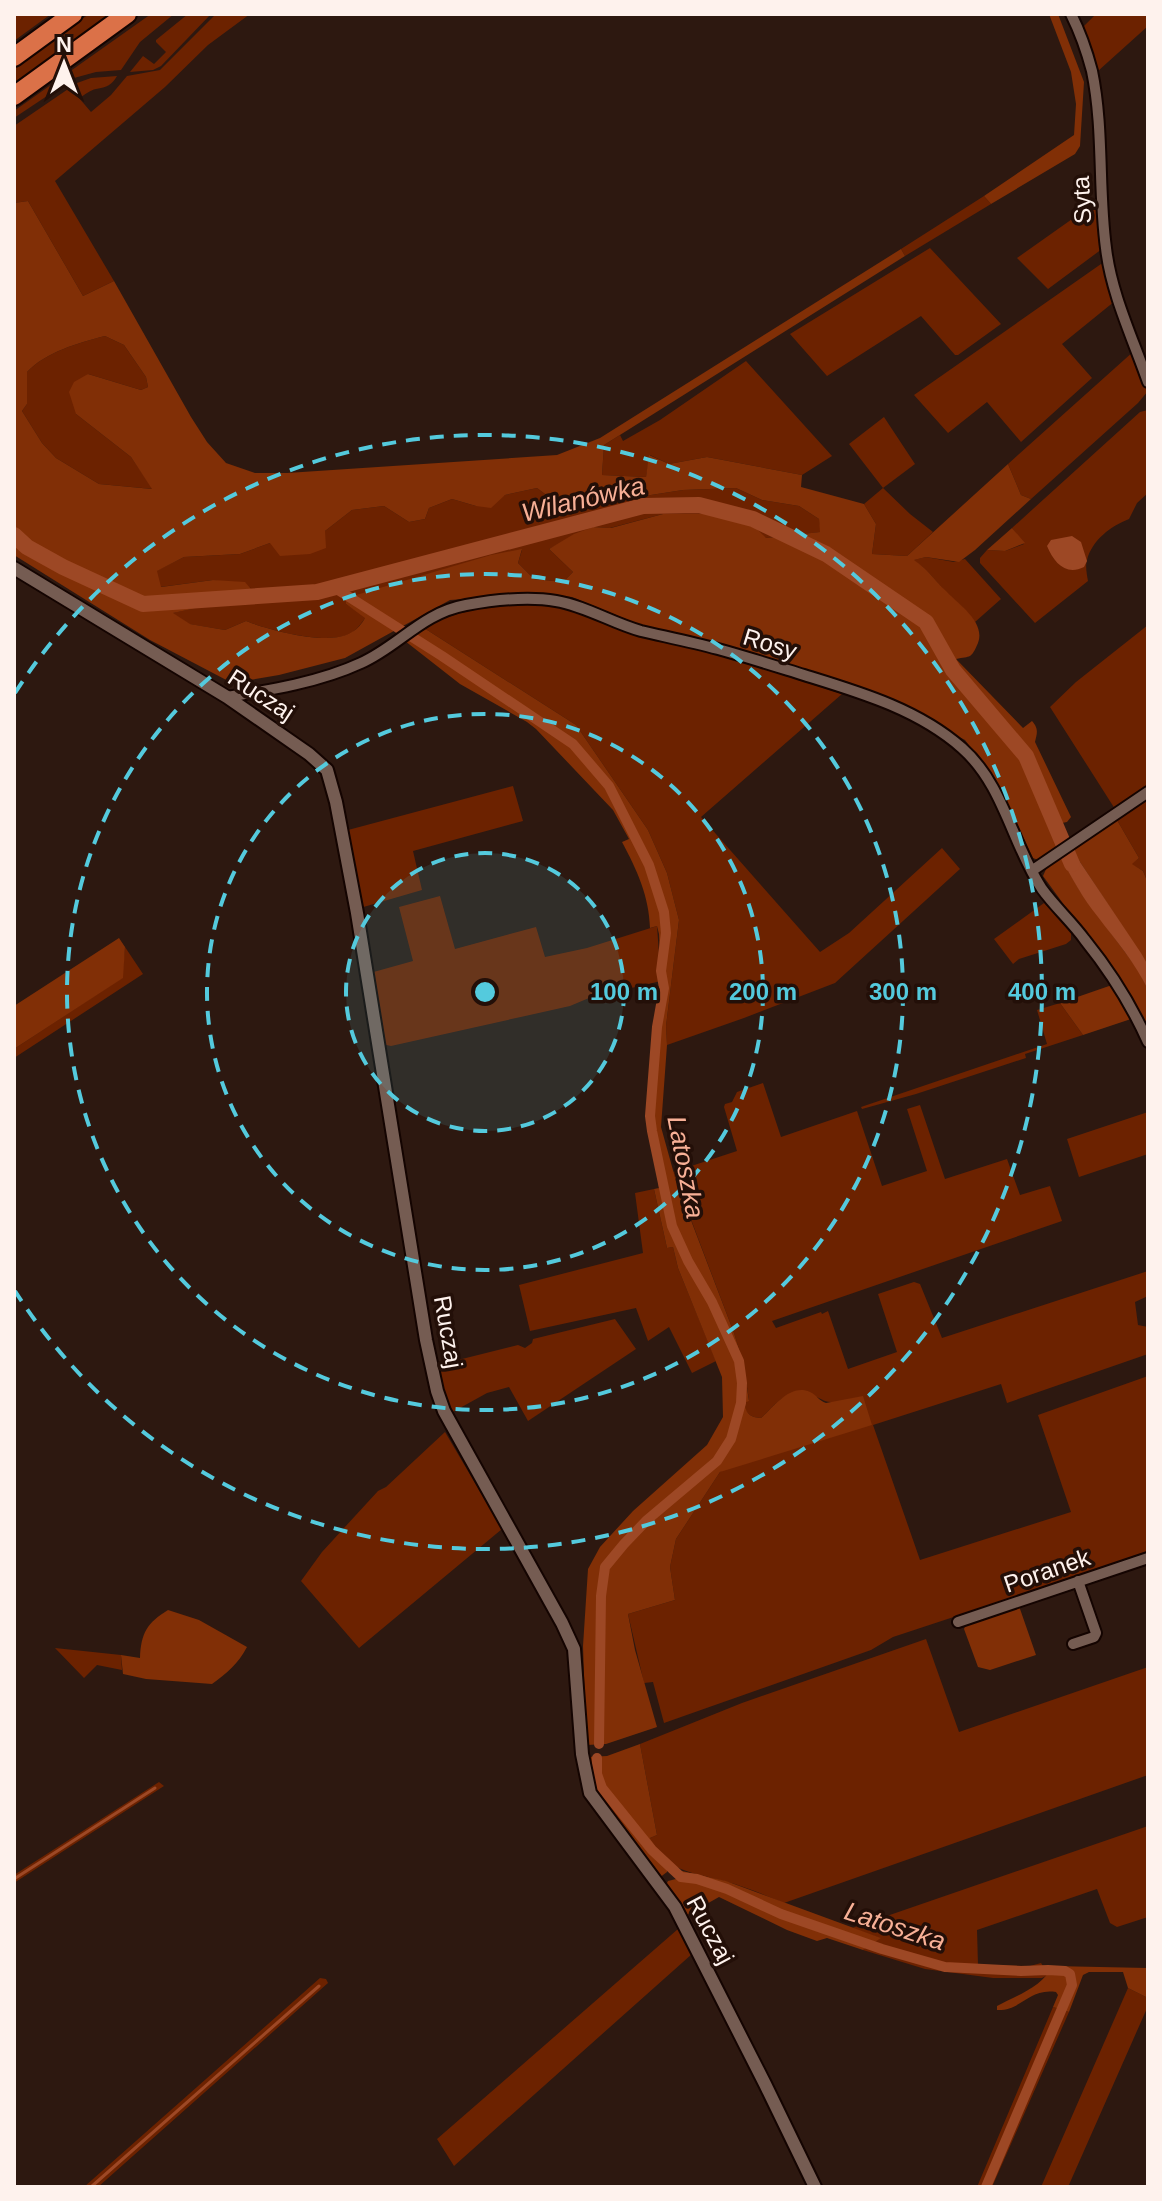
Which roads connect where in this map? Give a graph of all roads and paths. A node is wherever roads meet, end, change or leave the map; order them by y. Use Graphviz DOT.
graph roads {
  1 [pos="73,14"];
  2 [pos="127,14"];
  3 [pos="1071,14"];
  4 [pos="14,57"];
  5 [pos="14,96"];
  6 [pos="1148,382"];
  7 [pos="14,568"];
  8 [pos="227,697"];
  9 [pos="1148,792"];
  10 [pos="1033,870"];
  11 [pos="1148,1042"];
  12 [pos="1148,1558"];
  13 [pos="1078,1581"];
  14 [pos="958,1622"];
  15 [pos="1073,1644"];
  16 [pos="815,2187"];
  1 -- 4 [label="highway"];
  2 -- 5 [label="highway"];
  3 -- 6 [label="street, Syta"];
  7 -- 8 [label="street, Ruczaj"];
  8 -- 10 [label="street, Rosy"];
  8 -- 16 [label="street, Ruczaj"];
  9 -- 10 [label="street"];
  10 -- 11 [label="street, Rosy"];
  12 -- 13 [label="street, Poranek"];
  13 -- 14 [label="street, Poranek"];
  13 -- 15 [label="street"];
}
